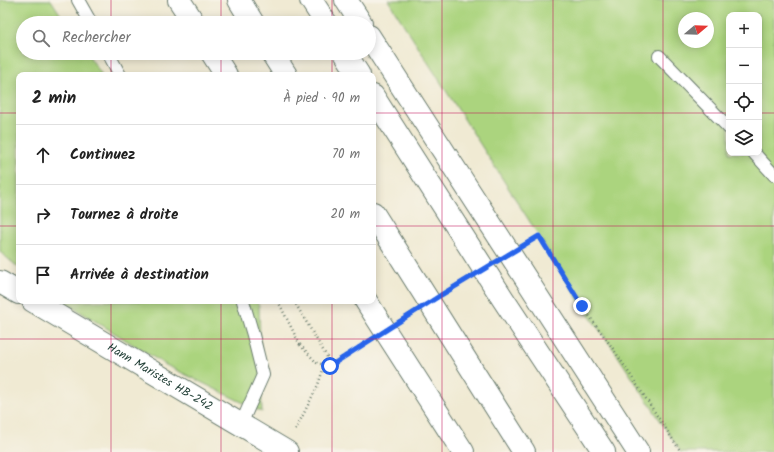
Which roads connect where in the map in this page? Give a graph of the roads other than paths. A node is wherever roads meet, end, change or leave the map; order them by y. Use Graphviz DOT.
graph roads {
  1 [pos="78,0"];
  2 [pos="179,0"];
  3 [pos="239,0"];
  4 [pos="311,0"];
  5 [pos="346,0"];
  6 [pos="87,16"];
  7 [pos="189,16"];
  8 [pos="249,16"];
  9 [pos="321,16"];
  10 [pos="356,16"];
  11 [pos="376,47"];
  12 [pos="659,56"];
  13 [pos="112,60"];
  14 [pos="216,60"];
  15 [pos="276,60"];
  16 [pos="350,60"];
  17 [pos="118,72"];
  18 [pos="224,72"];
  19 [pos="284,72"];
  20 [pos="358,72"];
  21 [pos="376,101"];
  22 [pos="726,125"];
  23 [pos="757,156"];
  24 [pos="774,174"];
  25 [pos="376,218"];
  26 [pos="0,282"];
  27 [pos="16,291"];
  28 [pos="38,304"];
  29 [pos="244,304"];
  30 [pos="368,304"];
  31 [pos="241,424"];
  32 [pos="286,451"];
  33 [pos="463,452"];
  34 [pos="524,452"];
  35 [pos="604,452"];
  36 [pos="638,452"];
  1 -- 6 [label="lane"];
  2 -- 7 [label="main road"];
  3 -- 8 [label="main road"];
  4 -- 9 [label="main road"];
  5 -- 10 [label="main road"];
  11 -- 36 [label="main road"];
  12 -- 22 [label="lane"];
  13 -- 17 [label="lane"];
  14 -- 18 [label="main road"];
  15 -- 19 [label="main road"];
  16 -- 20 [label="main road"];
  21 -- 35 [label="main road"];
  23 -- 24 [label="lane"];
  25 -- 34 [label="main road"];
  26 -- 27 [label="main road"];
  28 -- 31 [label="main road, Hann Maristes HB-242"];
  29 -- 31 [label="lane"];
  30 -- 33 [label="main road"];
  31 -- 32 [label="main road, Hann Maristes HB-242"];
}
